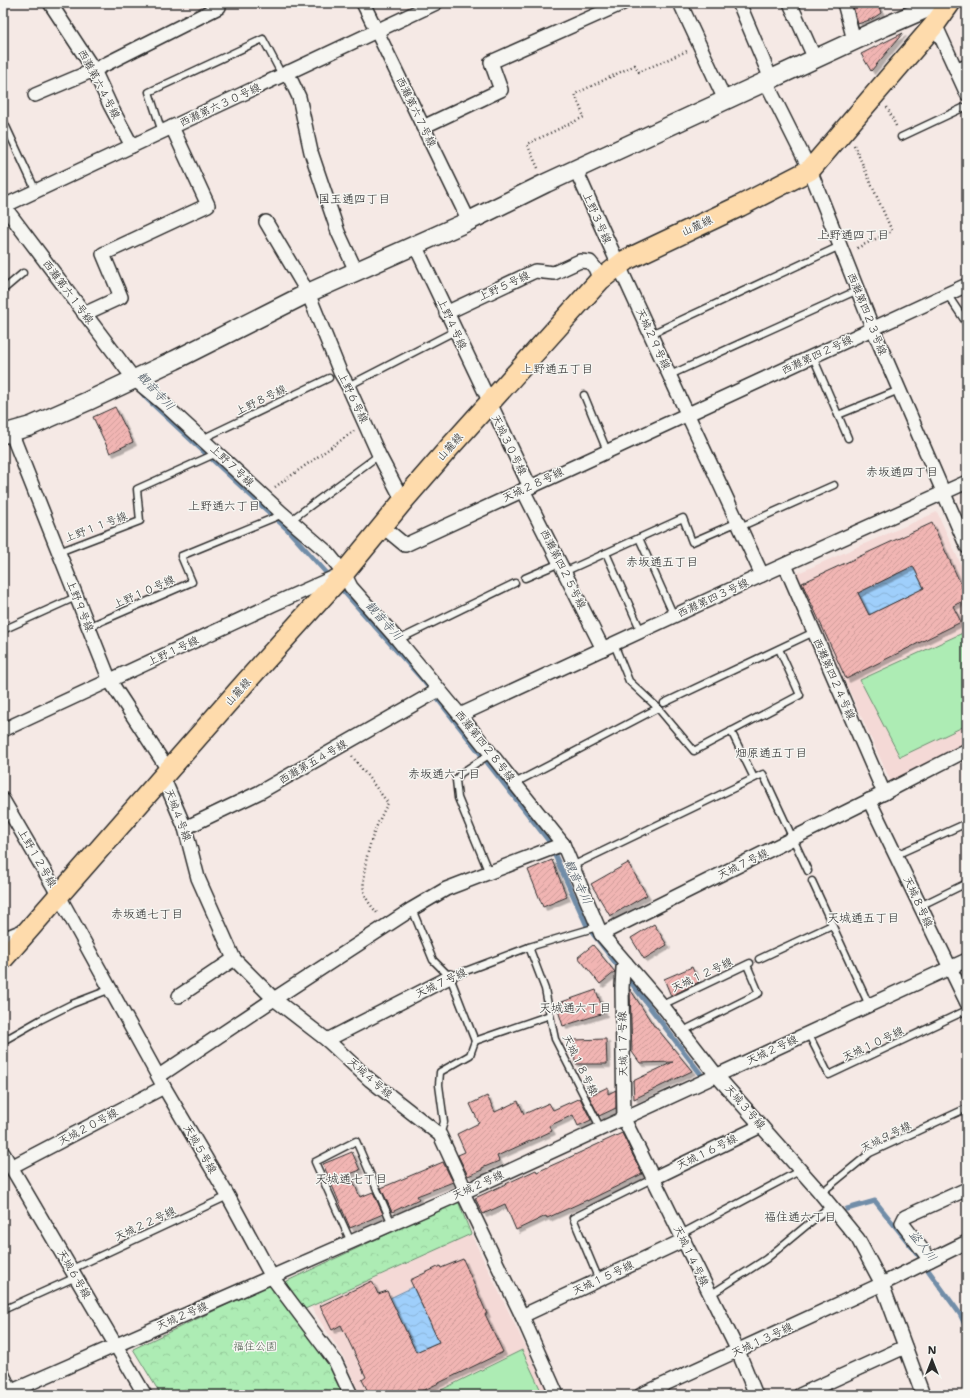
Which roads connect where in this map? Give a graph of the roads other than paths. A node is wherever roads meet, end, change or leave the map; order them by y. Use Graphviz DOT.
graph roads {
  1 [pos="50,3"];
  2 [pos="363,3"];
  3 [pos="436,3"];
  4 [pos="623,3"];
  5 [pos="739,3"];
  6 [pos="790,3"];
  7 [pos="844,3"];
  8 [pos="939,3"];
  9 [pos="950,3"];
  10 [pos="683,4"];
  11 [pos="219,7"];
  12 [pos="935,24"];
  13 [pos="376,30"];
  14 [pos="854,40"];
  15 [pos="815,58"];
  16 [pos="967,62"];
  17 [pos="955,68"];
  18 [pos="94,70"];
  19 [pos="285,74"];
  20 [pos="768,80"];
  21 [pos="967,94"];
  22 [pos="35,96"];
  23 [pos="725,100"];
  24 [pos="967,106"];
  25 [pos="3,120"];
  26 [pos="423,126"];
  27 [pos="167,129"];
  28 [pos="901,138"];
  29 [pos="132,146"];
  30 [pos="576,170"];
  31 [pos="810,170"];
  32 [pos="36,191"];
  33 [pos="3,206"];
  34 [pos="469,221"];
  35 [pos="266,222"];
  36 [pos="415,245"];
  37 [pos="842,250"];
  38 [pos="618,266"];
  39 [pos="356,271"];
  40 [pos="23,273"];
  41 [pos="600,280"];
  42 [pos="967,285"];
  43 [pos="3,290"];
  44 [pos="858,290"];
  45 [pos="308,293"];
  46 [pos="947,294"];
  47 [pos="446,313"];
  48 [pos="84,314"];
  49 [pos="967,324"];
  50 [pos="873,329"];
  51 [pos="455,331"];
  52 [pos="651,334"];
  53 [pos="813,357"];
  54 [pos="670,375"];
  55 [pos="328,378"];
  56 [pos="134,379"];
  57 [pos="348,386"];
  58 [pos="899,390"];
  59 [pos="584,395"];
  60 [pos="489,402"];
  61 [pos="688,413"];
  62 [pos="838,415"];
  63 [pos="7,433"];
  64 [pos="848,438"];
  65 [pos="202,439"];
  66 [pos="607,451"];
  67 [pos="216,453"];
  68 [pos="379,455"];
  69 [pos="967,482"];
  70 [pos="834,484"];
  71 [pos="526,489"];
  72 [pos="944,493"];
  73 [pos="403,501"];
  74 [pos="285,516"];
  75 [pos="739,524"];
  76 [pos="382,526"];
  77 [pos="639,538"];
  78 [pos="967,547"];
  79 [pos="58,552"];
  80 [pos="606,553"];
  81 [pos="785,565"];
  82 [pos="562,567"];
  83 [pos="338,575"];
  84 [pos="762,575"];
  85 [pos="525,578"];
  86 [pos="515,583"];
  87 [pos="76,597"];
  88 [pos="674,616"];
  89 [pos="88,627"];
  90 [pos="3,630"];
  91 [pos="641,631"];
  92 [pos="814,632"];
  93 [pos="398,640"];
  94 [pos="608,646"];
  95 [pos="779,649"];
  96 [pos="110,681"];
  97 [pos="438,690"];
  98 [pos="664,703"];
  99 [pos="658,708"];
  100 [pos="460,715"];
  101 [pos="3,730"];
  102 [pos="731,731"];
  103 [pos="967,750"];
  104 [pos="491,753"];
  105 [pos="166,774"];
  106 [pos="754,778"];
  107 [pos="516,783"];
  108 [pos="884,793"];
  109 [pos="869,800"];
  110 [pos="5,807"];
  111 [pos="967,822"];
  112 [pos="185,828"];
  113 [pos="793,838"];
  114 [pos="556,846"];
  115 [pos="896,855"];
  116 [pos="572,866"];
  117 [pos="489,872"];
  118 [pos="808,872"];
  119 [pos="812,881"];
  120 [pos="967,883"];
  121 [pos="59,896"];
  122 [pos="920,906"];
  123 [pos="412,909"];
  124 [pos="832,925"];
  125 [pos="31,927"];
  126 [pos="596,930"];
  127 [pos="3,939"];
  128 [pos="529,947"];
  129 [pos="3,959"];
  130 [pos="234,959"];
  131 [pos="759,959"];
  132 [pos="967,960"];
  133 [pos="624,966"];
  134 [pos="949,968"];
  135 [pos="450,977"];
  136 [pos="111,990"];
  137 [pos="179,996"];
  138 [pos="274,999"];
  139 [pos="967,1003"];
  140 [pos="662,1005"];
  141 [pos="869,1005"];
  142 [pos="967,1010"];
  143 [pos="550,1015"];
  144 [pos="689,1028"];
  145 [pos="808,1033"];
  146 [pos="327,1040"];
  147 [pos="3,1041"];
  148 [pos="475,1041"];
  149 [pos="717,1076"];
  150 [pos="162,1082"];
  151 [pos="967,1108"];
  152 [pos="624,1119"];
  153 [pos="761,1126"];
  154 [pos="601,1129"];
  155 [pos="440,1135"];
  156 [pos="3,1153"];
  157 [pos="11,1167"];
  158 [pos="800,1170"];
  159 [pos="654,1178"];
  160 [pos="967,1189"];
  161 [pos="463,1192"];
  162 [pos="820,1194"];
  163 [pos="228,1196"];
  164 [pos="830,1206"];
  165 [pos="392,1224"];
  166 [pos="682,1237"];
  167 [pos="351,1242"];
  168 [pos="967,1242"];
  169 [pos="929,1261"];
  170 [pos="74,1273"];
  171 [pos="272,1277"];
  172 [pos="599,1280"];
  173 [pos="882,1284"];
  174 [pos="710,1294"];
  175 [pos="3,1310"];
  176 [pos="522,1316"];
  177 [pos="116,1345"];
  178 [pos="905,1347"];
  179 [pos="738,1351"];
  180 [pos="3,1367"];
  181 [pos="8,1393"];
  182 [pos="145,1395"];
  183 [pos="351,1395"];
  184 [pos="558,1395"];
  185 [pos="641,1395"];
  186 [pos="756,1395"];
  187 [pos="800,1395"];
  188 [pos="923,1395"];
  1 -- 18 [label="street, 西灘第六４号線"];
  2 -- 13 [label="street, 西灘第六７号線"];
  3 -- 13 [label="street, 西灘第六３０号線"];
  4 -- 26 [label="street"];
  5 -- 20 [label="street, 西灘第四２３号線"];
  6 -- 15 [label="street"];
  7 -- 14 [label="street"];
  8 -- 14 [label="street"];
  9 -- 12 [label="main road, 山麓線"];
  10 -- 23 [label="street"];
  11 -- 18 [label="street"];
  12 -- 17 [label="street"];
  12 -- 31 [label="main road, 山麓線"];
  13 -- 19 [label="street, 西灘第六３０号線"];
  13 -- 26 [label="street, 西灘第六７号線"];
  14 -- 15 [label="street"];
  15 -- 20 [label="street"];
  16 -- 17 [label="lane"];
  17 -- 21 [label="street"];
  18 -- 22 [label="street"];
  18 -- 29 [label="street, 西灘第六４号線"];
  19 -- 27 [label="street, 西灘第六３０号線"];
  19 -- 27 [label="lane"];
  19 -- 39 [label="street"];
  20 -- 23 [label="street"];
  20 -- 31 [label="street, 西灘第四２３号線"];
  23 -- 30 [label="street"];
  24 -- 28 [label="lane"];
  25 -- 32 [label="lane"];
  26 -- 34 [label="street, 西灘第六７号線"];
  27 -- 29 [label="street, 西灘第六３０号線"];
  27 -- 48 [label="street"];
  29 -- 32 [label="street, 西灘第六３０号線"];
  30 -- 34 [label="street"];
  30 -- 38 [label="street, 上野３号線"];
  31 -- 37 [label="street, 西灘第四２３号線"];
  31 -- 38 [label="main road, 山麓線"];
  32 -- 33 [label="street, 西灘第六３０号線"];
  33 -- 48 [label="street, 西灘第六１号線"];
  34 -- 36 [label="street"];
  35 -- 45 [label="street, 上野６号線"];
  36 -- 39 [label="street"];
  36 -- 47 [label="street, 上野４号線"];
  37 -- 44 [label="street, 西灘第四２３号線"];
  37 -- 52 [label="lane"];
  38 -- 41 [label="main road, 山麓線"];
  38 -- 52 [label="street, 天城２９号線"];
  39 -- 45 [label="street"];
  40 -- 43 [label="lane"];
  41 -- 47 [label="street, 上野５号線"];
  41 -- 60 [label="main road, 山麓線"];
  42 -- 46 [label="street, 西灘第四２号線"];
  44 -- 50 [label="street, 西灘第四２３号線"];
  44 -- 54 [label="lane"];
  45 -- 56 [label="street"];
  45 -- 57 [label="street, 上野６号線"];
  46 -- 49 [label="lane"];
  46 -- 50 [label="street, 西灘第四２号線"];
  47 -- 51 [label="street, 上野４号線"];
  48 -- 56 [label="street, 西灘第六１号線"];
  50 -- 53 [label="street, 西灘第四２号線"];
  50 -- 58 [label="street, 西灘第四２３号線"];
  51 -- 57 [label="lane"];
  51 -- 60 [label="street, 上野４号線"];
  52 -- 54 [label="street, 天城２９号線"];
  53 -- 61 [label="street, 西灘第四２号線"];
  53 -- 62 [label="lane"];
  54 -- 61 [label="street, 天城２９号線"];
  55 -- 65 [label="lane, 上野８号線"];
  56 -- 63 [label="street"];
  56 -- 65 [label="street, 上野７号線"];
  57 -- 68 [label="street, 上野６号線"];
  58 -- 62 [label="lane"];
  58 -- 72 [label="street, 西灘第四２３号線"];
  59 -- 66 [label="lane"];
  60 -- 71 [label="street, 天城３０号線"];
  60 -- 73 [label="main road, 山麓線"];
  61 -- 66 [label="street, 天城２８号線"];
  61 -- 75 [label="street"];
  62 -- 64 [label="lane"];
  63 -- 79 [label="street, 上野９号線"];
  65 -- 67 [label="street, 上野７号線"];
  66 -- 71 [label="street, 天城２８号線"];
  67 -- 74 [label="street, 上野７号線"];
  67 -- 79 [label="lane, 上野１１号線"];
  68 -- 73 [label="street, 上野６号線"];
  68 -- 74 [label="lane, 上野１０号線"];
  69 -- 72 [label="street, 西灘第四３号線"];
  70 -- 75 [label="lane"];
  71 -- 76 [label="street, 天城２８号線"];
  71 -- 82 [label="street, 西灘第四２５号線"];
  72 -- 78 [label="street, 西灘第四２３号線"];
  72 -- 81 [label="street, 西灘第四３号線"];
  73 -- 76 [label="main road, 山麓線"];
  74 -- 83 [label="street, 上野７号線"];
  74 -- 89 [label="lane, 上野１０号線"];
  75 -- 77 [label="lane"];
  75 -- 84 [label="street"];
  76 -- 83 [label="main road, 山麓線"];
  77 -- 80 [label="lane"];
  77 -- 88 [label="lane"];
  79 -- 87 [label="street, 上野９号線"];
  80 -- 82 [label="lane"];
  80 -- 91 [label="lane"];
  81 -- 84 [label="street, 西灘第四３号線"];
  81 -- 92 [label="street, 西灘第四２４号線"];
  82 -- 85 [label="lane"];
  82 -- 94 [label="street, 西灘第四２５号線"];
  83 -- 93 [label="street, 西灘第四２８号線"];
  83 -- 96 [label="street, 上野１号線"];
  83 -- 105 [label="main road, 山麓線"];
  84 -- 88 [label="street, 西灘第四３号線"];
  86 -- 93 [label="lane"];
  87 -- 89 [label="street, 上野９号線"];
  87 -- 90 [label="lane"];
  88 -- 91 [label="street, 西灘第四３号線"];
  89 -- 96 [label="street, 上野９号線"];
  91 -- 94 [label="street, 西灘第四３号線"];
  92 -- 95 [label="lane"];
  92 -- 108 [label="street, 西灘第四２４号線"];
  93 -- 97 [label="street, 西灘第四２８号線"];
  94 -- 99 [label="lane"];
  94 -- 100 [label="street, 西灘第四３号線"];
  95 -- 98 [label="lane"];
  95 -- 102 [label="lane"];
  96 -- 101 [label="street, 上野１号線"];
  96 -- 105 [label="street, 上野９号線"];
  97 -- 100 [label="street, 西灘第四２８号線"];
  97 -- 112 [label="street, 西灘第五４号線"];
  99 -- 102 [label="lane"];
  99 -- 107 [label="lane"];
  100 -- 104 [label="street, 西灘第四２８号線"];
  102 -- 106 [label="lane"];
  103 -- 108 [label="street, 天城７号線"];
  104 -- 107 [label="street, 西灘第四２８号線"];
  104 -- 117 [label="lane"];
  105 -- 112 [label="street, 天城４号線"];
  105 -- 121 [label="main road, 山麓線"];
  106 -- 113 [label="lane"];
  106 -- 116 [label="lane"];
  107 -- 114 [label="street, 西灘第四２８号線"];
  108 -- 109 [label="street, 天城７号線"];
  109 -- 113 [label="street, 天城７号線"];
  109 -- 115 [label="street, 天城８号線"];
  110 -- 121 [label="street, 上野１２号線"];
  111 -- 115 [label="lane"];
  112 -- 130 [label="street, 天城４号線"];
  113 -- 118 [label="lane"];
  113 -- 126 [label="street, 天城７号線"];
  114 -- 116 [label="street, 西灘第四２８号線"];
  114 -- 117 [label="street, 天城２０号線"];
  115 -- 122 [label="street, 天城８号線"];
  116 -- 126 [label="street, 西灘第四２８号線"];
  117 -- 123 [label="street, 天城２０号線"];
  119 -- 124 [label="lane"];
  120 -- 122 [label="lane"];
  121 -- 125 [label="main road, 山麓線"];
  121 -- 136 [label="street, 天城５号線"];
  122 -- 134 [label="street, 天城８号線"];
  123 -- 135 [label="lane"];
  123 -- 138 [label="street, 天城２０号線"];
  124 -- 131 [label="lane"];
  124 -- 141 [label="lane"];
  125 -- 127 [label="street"];
  125 -- 129 [label="main road, 山麓線"];
  126 -- 128 [label="lane, 天城７号線"];
  126 -- 133 [label="street, 天城３号線"];
  128 -- 135 [label="lane, 天城７号線"];
  128 -- 143 [label="lane, 天城１８号線"];
  130 -- 137 [label="street"];
  130 -- 138 [label="street, 天城４号線"];
  132 -- 134 [label="street, 天城２号線"];
  133 -- 140 [label="street, 天城３号線"];
  133 -- 152 [label="street, 天城１７号線"];
  134 -- 139 [label="street, 天城８号線"];
  134 -- 141 [label="street, 天城２号線"];
  135 -- 146 [label="street, 天城７号線"];
  135 -- 148 [label="lane"];
  136 -- 147 [label="lane"];
  136 -- 150 [label="street, 天城５号線"];
  138 -- 146 [label="street, 天城４号線"];
  138 -- 150 [label="street, 天城２０号線"];
  140 -- 144 [label="lane, 天城１２号線"];
  140 -- 149 [label="street, 天城３号線"];
  141 -- 145 [label="street, 天城２号線"];
  142 -- 145 [label="lane, 天城１０号線"];
  143 -- 148 [label="lane"];
  143 -- 154 [label="lane, 天城１８号線"];
  145 -- 149 [label="street, 天城２号線"];
  146 -- 155 [label="street, 天城４号線"];
  148 -- 155 [label="lane"];
  149 -- 152 [label="street, 天城２号線"];
  149 -- 153 [label="street, 天城３号線"];
  150 -- 157 [label="street, 天城２０号線"];
  150 -- 163 [label="street, 天城５号線"];
  151 -- 162 [label="lane, 天城９号線"];
  152 -- 154 [label="street, 天城２号線"];
  152 -- 159 [label="street, 天城１４号線"];
  153 -- 158 [label="street, 天城３号線"];
  153 -- 159 [label="street, 天城１６号線"];
  154 -- 161 [label="street, 天城２号線"];
  155 -- 161 [label="street, 天城４号線"];
  156 -- 157 [label="street, 天城６号線"];
  157 -- 170 [label="street, 天城６号線"];
  158 -- 162 [label="street, 天城３号線"];
  158 -- 166 [label="lane, 天城１５号線"];
  159 -- 166 [label="street, 天城１４号線"];
  159 -- 172 [label="lane"];
  160 -- 169 [label="street"];
  161 -- 165 [label="street, 天城２号線"];
  161 -- 176 [label="street, 天城４号線"];
  162 -- 164 [label="street, 天城３号線"];
  163 -- 170 [label="lane, 天城２２号線"];
  163 -- 171 [label="street, 天城５号線"];
  164 -- 173 [label="street, 天城３号線"];
  164 -- 174 [label="lane"];
  165 -- 167 [label="street, 天城２号線"];
  165 -- 167 [label="lane"];
  166 -- 172 [label="street, 天城１５号線"];
  166 -- 174 [label="street, 天城１４号線"];
  167 -- 171 [label="street, 天城２号線"];
  168 -- 169 [label="street, 天城１３号線"];
  169 -- 173 [label="street, 天城１３号線"];
  170 -- 175 [label="lane, 天城２２号線"];
  170 -- 177 [label="street, 天城６号線"];
  171 -- 177 [label="street, 天城２号線"];
  171 -- 183 [label="street, 天城５号線"];
  172 -- 176 [label="street, 天城１５号線"];
  173 -- 178 [label="street, 天城３号線"];
  173 -- 179 [label="street, 天城１３号線"];
  174 -- 179 [label="street, 天城１４号線"];
  176 -- 184 [label="street, 天城４号線"];
  177 -- 181 [label="street, 天城２号線"];
  177 -- 182 [label="street, 天城６号線"];
  178 -- 187 [label="street"];
  178 -- 188 [label="street, 天城３号線"];
  179 -- 185 [label="street, 天城１３号線"];
  179 -- 186 [label="street, 天城１４号線"];
  180 -- 181 [label="lane"];
}
